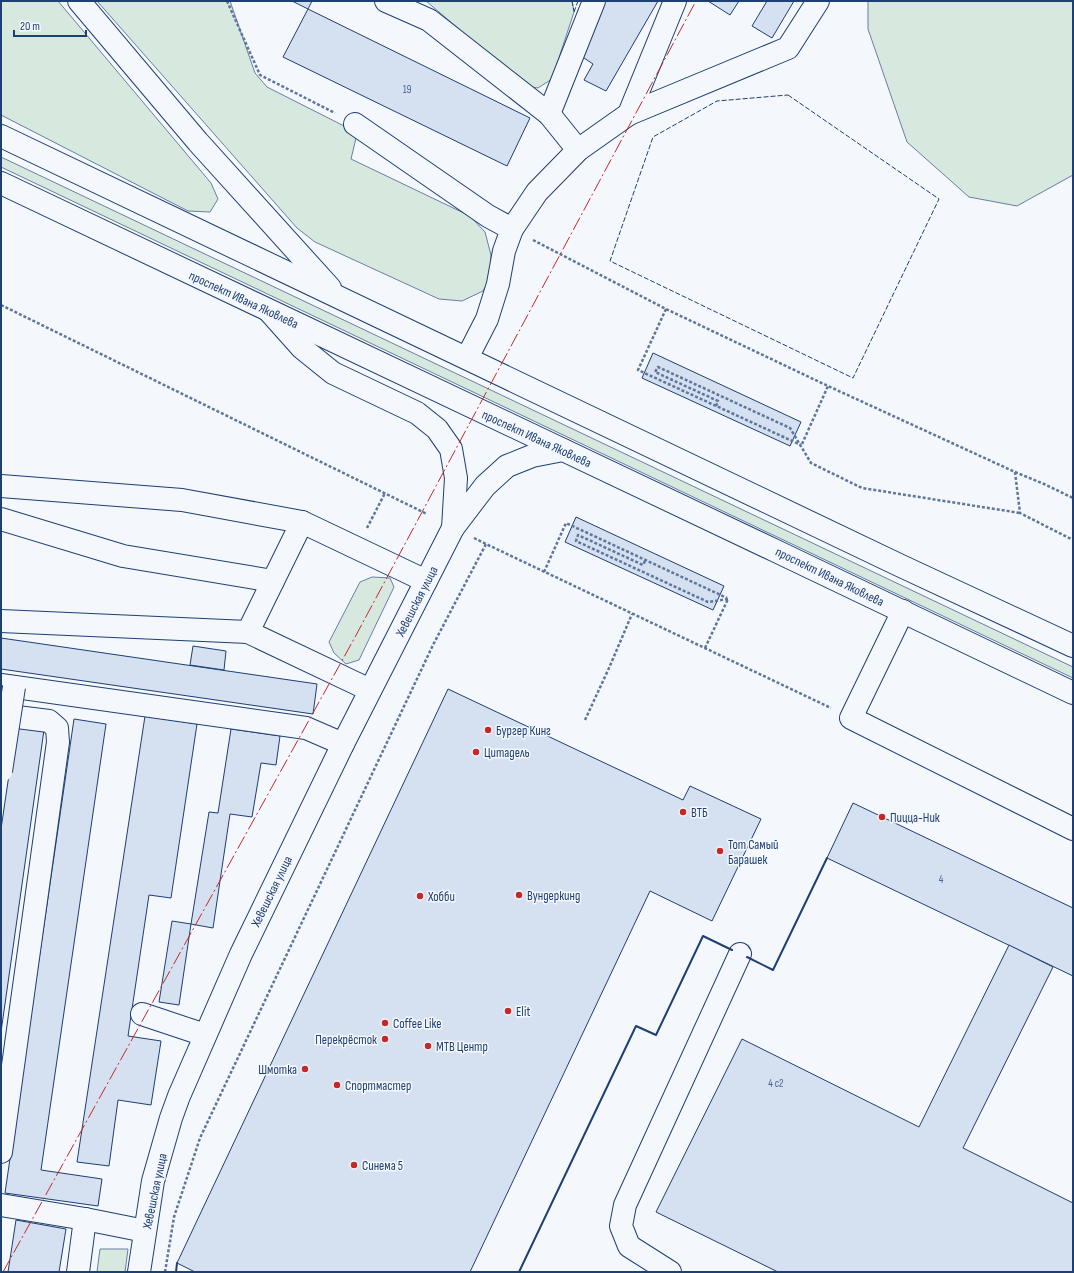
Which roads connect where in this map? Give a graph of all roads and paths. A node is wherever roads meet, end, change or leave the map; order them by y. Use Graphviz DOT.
graph roads {
  1 [pos="79,1"];
  2 [pos="227,1"];
  3 [pos="386,1"];
  4 [pos="594,1"];
  5 [pos="675,1"];
  6 [pos="818,1"];
  7 [pos="549,114"];
  8 [pos="628,114"];
  9 [pos="355,124"];
  10 [pos="1,136"];
  11 [pos="578,150"];
  12 [pos="1,182"];
  13 [pos="521,233"];
  14 [pos="338,296"];
  15 [pos="1,305"];
  16 [pos="666,309"];
  17 [pos="269,311"];
  18 [pos="467,358"];
  19 [pos="828,386"];
  20 [pos="716,406"];
  21 [pos="801,445"];
  22 [pos="564,450"];
  23 [pos="1015,472"];
  24 [pos="1,486"];
  25 [pos="385,493"];
  26 [pos="1073,498"];
  27 [pos="1020,513"];
  28 [pos="427,514"];
  29 [pos="1,519"];
  30 [pos="302,522"];
  31 [pos="453,528"];
  32 [pos="474,538"];
  33 [pos="1073,540"];
  34 [pos="486,544"];
  35 [pos="357,547"];
  36 [pos="645,561"];
  37 [pos="544,572"];
  38 [pos="273,581"];
  39 [pos="426,581"];
  40 [pos="728,599"];
  41 [pos="902,611"];
  42 [pos="632,614"];
  43 [pos="1,621"];
  44 [pos="248,632"];
  45 [pos="1073,646"];
  46 [pos="705,648"];
  47 [pos="7,686"];
  48 [pos="370,690"];
  49 [pos="1073,693"];
  50 [pos="842,714"];
  51 [pos="1,715"];
  52 [pos="585,720"];
  53 [pos="343,744"];
  54 [pos="1,771"];
  55 [pos="1073,829"];
  56 [pos="740,954"];
  57 [pos="142,1014"];
  58 [pos="204,1035"];
  59 [pos="1,1152"];
  60 [pos="1,1205"];
  61 [pos="85,1219"];
  62 [pos="145,1231"];
  63 [pos="78,1272"];
  64 [pos="139,1272"];
  65 [pos="165,1272"];
  66 [pos="670,1272"];
  1 -- 14 [label="main road"];
  2 -- 9 [label="path"];
  3 -- 7 [label="main road"];
  4 -- 7 [label="main road"];
  5 -- 8 [label="main road"];
  6 -- 8 [label="main road"];
  7 -- 11 [label="main road"];
  8 -- 11 [label="main road"];
  9 -- 13 [label="main road"];
  10 -- 14 [label="main road"];
  11 -- 13 [label="main road"];
  12 -- 17 [label="main road, проспект Ивана Яковлева"];
  13 -- 16 [label="path"];
  13 -- 18 [label="main road"];
  14 -- 18 [label="main road"];
  15 -- 25 [label="path"];
  16 -- 19 [label="path"];
  16 -- 20 [label="path"];
  17 -- 22 [label="main road, проспект Ивана Яковлева"];
  17 -- 31 [label="main road"];
  18 -- 45 [label="main road"];
  19 -- 21 [label="path"];
  19 -- 23 [label="path"];
  20 -- 21 [label="path"];
  20 -- 21 [label="path"];
  21 -- 27 [label="path"];
  22 -- 31 [label="main road"];
  22 -- 41 [label="main road, проспект Ивана Яковлева"];
  23 -- 26 [label="path"];
  23 -- 27 [label="path"];
  24 -- 30 [label="main road"];
  25 -- 28 [label="path"];
  25 -- 35 [label="path"];
  27 -- 33 [label="path"];
  29 -- 38 [label="main road"];
  30 -- 35 [label="main road"];
  30 -- 38 [label="main road"];
  31 -- 39 [label="main road, Хевешская улица"];
  32 -- 34 [label="path"];
  34 -- 37 [label="path"];
  34 -- 65 [label="path"];
  35 -- 39 [label="main road"];
  36 -- 37 [label="path"];
  36 -- 40 [label="path"];
  36 -- 40 [label="path"];
  37 -- 42 [label="path"];
  38 -- 44 [label="main road"];
  39 -- 48 [label="main road, Хевешская улица"];
  40 -- 46 [label="path"];
  41 -- 49 [label="main road, проспект Ивана Яковлева"];
  41 -- 50 [label="main road"];
  42 -- 46 [label="path"];
  42 -- 52 [label="path"];
  43 -- 44 [label="main road"];
  44 -- 48 [label="main road"];
  46 -- 50 [label="path"];
  47 -- 53 [label="main road"];
  47 -- 54 [label="main road, bridge"];
  48 -- 53 [label="main road, Хевешская улица"];
  50 -- 55 [label="main road"];
  51 -- 59 [label="main road"];
  53 -- 58 [label="main road, Хевешская улица"];
  56 -- 66 [label="main road"];
  57 -- 58 [label="main road"];
  58 -- 62 [label="main road, Хевешская улица"];
  60 -- 61 [label="main road"];
  61 -- 62 [label="main road"];
  61 -- 63 [label="main road"];
  62 -- 64 [label="main road, Хевешская улица"];
}
